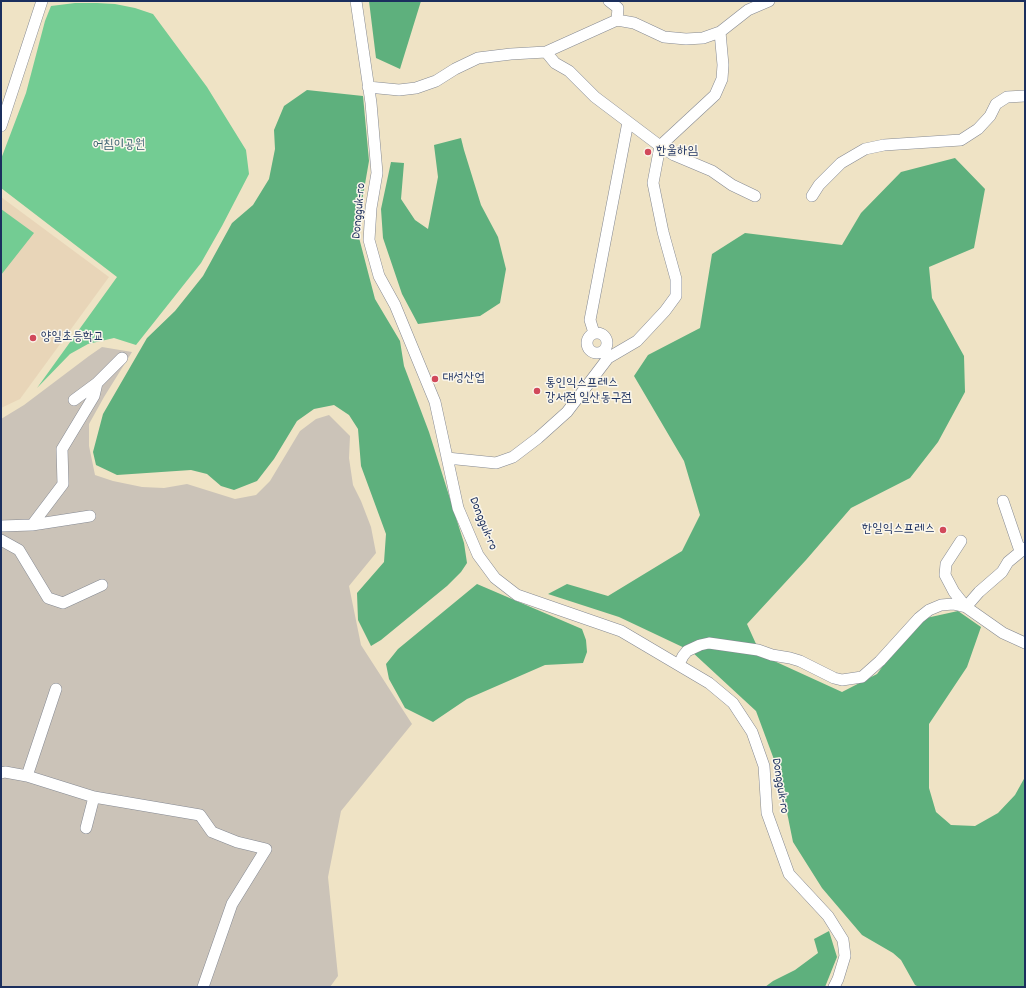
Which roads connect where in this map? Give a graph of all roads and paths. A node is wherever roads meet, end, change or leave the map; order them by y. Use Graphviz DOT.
graph roads {
  1 [pos="42,1"];
  2 [pos="356,1"];
  3 [pos="609,1"];
  4 [pos="769,1"];
  5 [pos="617,20"];
  6 [pos="720,32"];
  7 [pos="546,52"];
  8 [pos="368,86"];
  9 [pos="1025,96"];
  10 [pos="5,103"];
  11 [pos="628,122"];
  12 [pos="1,126"];
  13 [pos="660,146"];
  14 [pos="755,196"];
  15 [pos="812,196"];
  16 [pos="605,354"];
  17 [pos="122,358"];
  18 [pos="97,383"];
  19 [pos="74,400"];
  20 [pos="447,458"];
  21 [pos="1003,501"];
  22 [pos="90,516"];
  23 [pos="32,524"];
  24 [pos="1,526"];
  25 [pos="1,540"];
  26 [pos="961,541"];
  27 [pos="1023,550"];
  28 [pos="102,585"];
  29 [pos="966,607"];
  30 [pos="1023,640"];
  31 [pos="679,664"];
  32 [pos="56,689"];
  33 [pos="1,773"];
  34 [pos="27,776"];
  35 [pos="94,797"];
  36 [pos="86,828"];
  37 [pos="204,987"];
  38 [pos="834,987"];
  1 -- 10 [label="street"];
  2 -- 8 [label="street, Dongguk-ro"];
  3 -- 5 [label="street"];
  4 -- 6 [label="street"];
  5 -- 6 [label="street"];
  5 -- 7 [label="street"];
  6 -- 13 [label="street"];
  7 -- 8 [label="street"];
  7 -- 11 [label="street"];
  8 -- 20 [label="street, Dongguk-ro"];
  9 -- 15 [label="street"];
  10 -- 12 [label="street"];
  11 -- 13 [label="street"];
  11 -- 16 [label="street"];
  13 -- 14 [label="street"];
  13 -- 16 [label="street"];
  16 -- 20 [label="street"];
  17 -- 18 [label="street"];
  18 -- 19 [label="street"];
  18 -- 23 [label="street"];
  20 -- 31 [label="street, Dongguk-ro"];
  21 -- 27 [label="street"];
  22 -- 23 [label="street"];
  23 -- 24 [label="street"];
  25 -- 28 [label="street"];
  26 -- 29 [label="street"];
  27 -- 29 [label="street"];
  29 -- 30 [label="street"];
  29 -- 31 [label="street"];
  31 -- 38 [label="street, Dongguk-ro"];
  32 -- 34 [label="street"];
  33 -- 34 [label="street"];
  34 -- 35 [label="street"];
  35 -- 36 [label="street"];
  35 -- 37 [label="street"];
}
